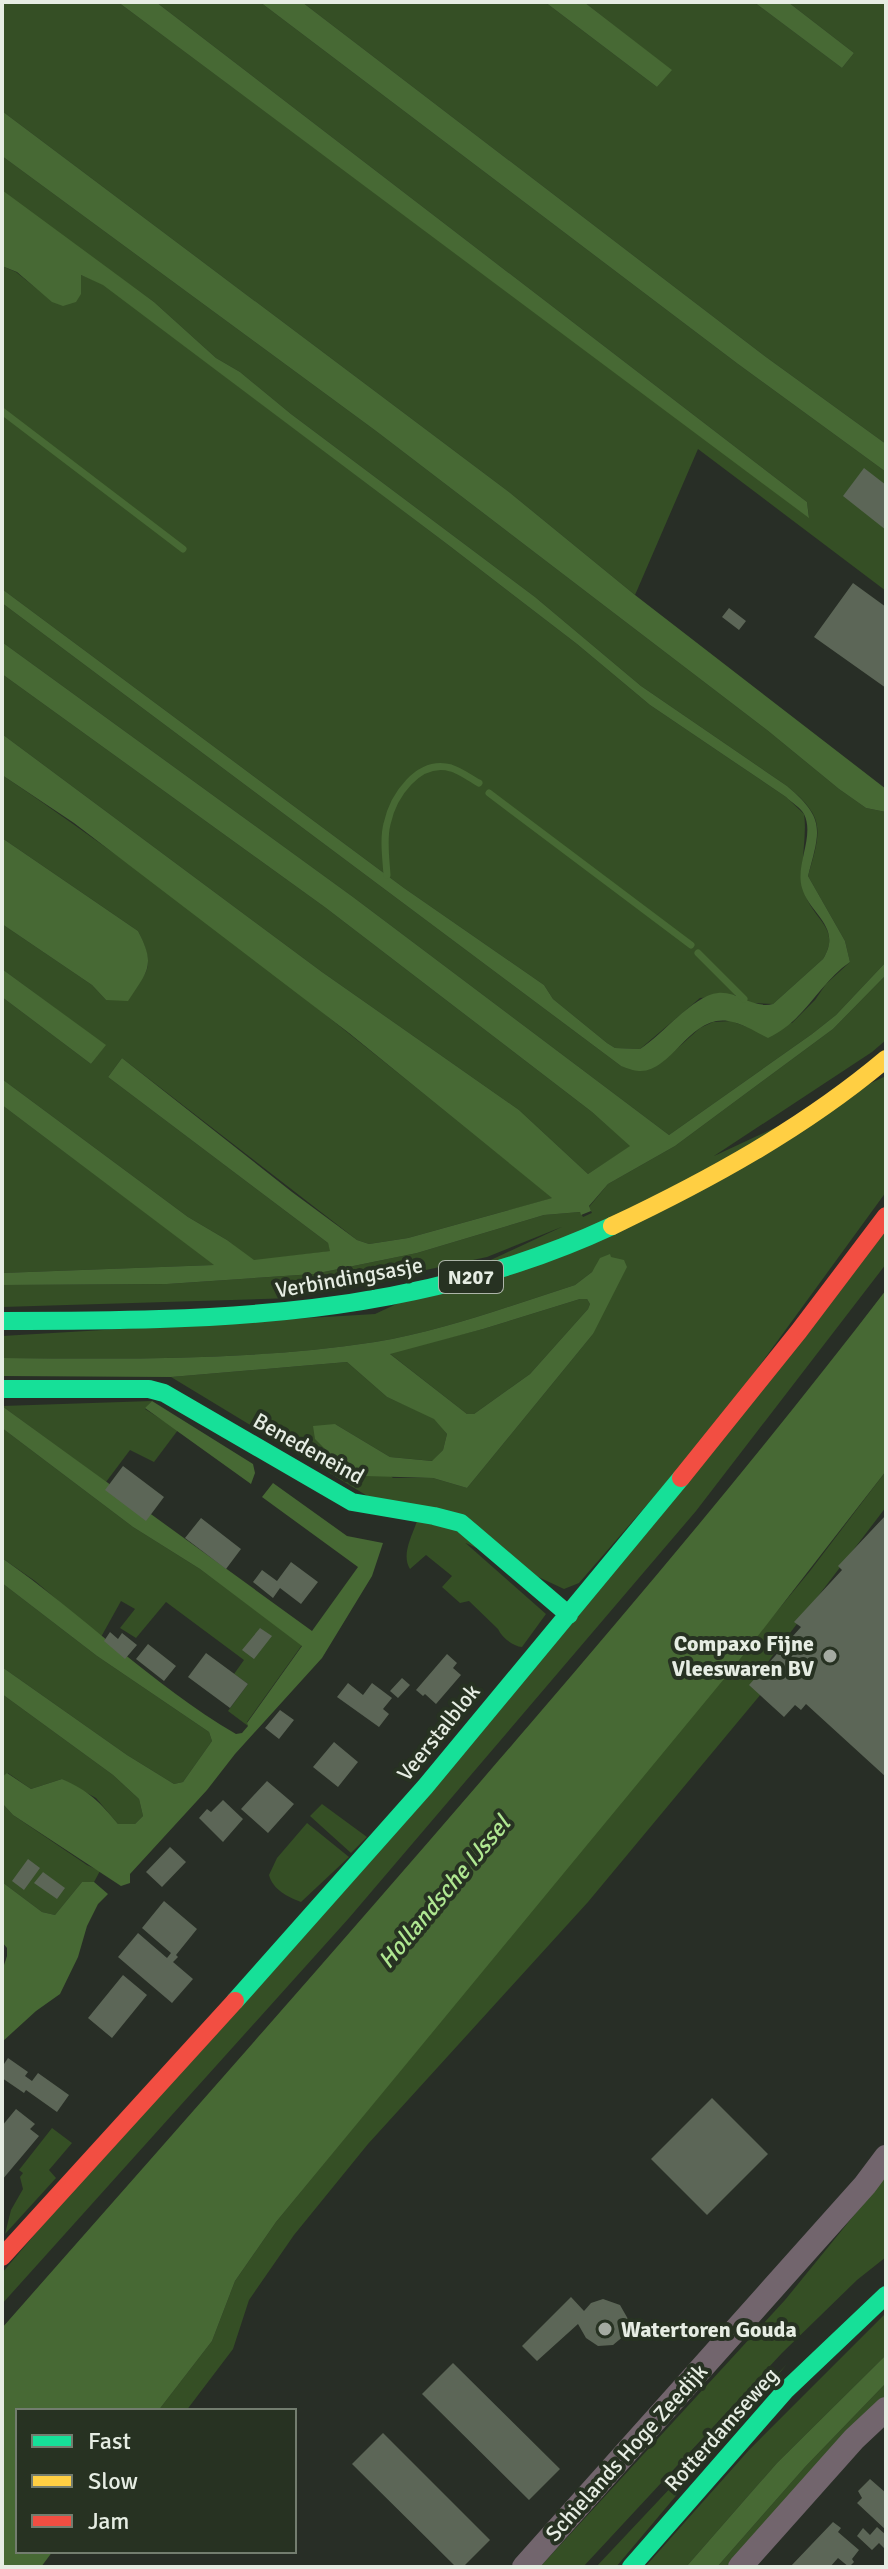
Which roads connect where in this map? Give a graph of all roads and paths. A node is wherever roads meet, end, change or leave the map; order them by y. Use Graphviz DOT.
graph roads {
  1 [pos="886,1059"];
  2 [pos="886,1216"];
  3 [pos="2,1321"];
  4 [pos="2,1389"];
  5 [pos="569,1615"];
  6 [pos="886,2157"];
  7 [pos="2,2257"];
  8 [pos="886,2295"];
  9 [pos="886,2409"];
  10 [pos="524,2567"];
  11 [pos="631,2567"];
  12 [pos="740,2567"];
  1 -- 3 [label="street, Verbindingsasje / N207"];
  2 -- 5 [label="street, Veerstalblok"];
  4 -- 5 [label="street, Benedeneind"];
  5 -- 7 [label="street, Veerstalblok"];
  6 -- 10 [label="street, Schielands Hoge Zeedijk"];
  8 -- 11 [label="street, Rotterdamseweg"];
  9 -- 12 [label="street"];
}
